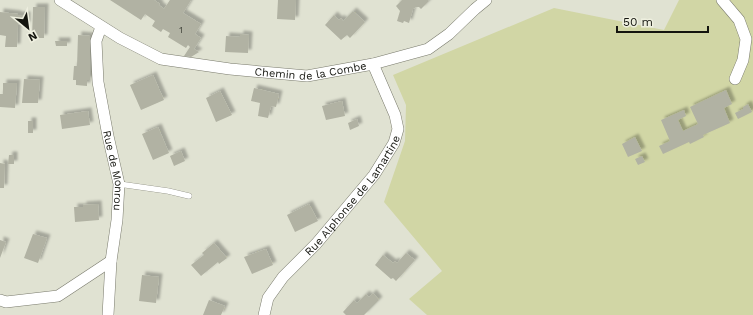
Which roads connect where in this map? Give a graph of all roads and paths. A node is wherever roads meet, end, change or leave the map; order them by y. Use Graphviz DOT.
graph roads {
  1 [pos="60,0"];
  2 [pos="486,0"];
  3 [pos="722,0"];
  4 [pos="101,27"];
  5 [pos="373,64"];
  6 [pos="735,78"];
  7 [pos="119,184"];
  8 [pos="189,196"];
  9 [pos="111,261"];
  10 [pos="0,300"];
  11 [pos="108,315"];
  12 [pos="264,315"];
  1 -- 4 [label="street, Chemin de la Combe"];
  2 -- 5 [label="street, Chemin de la Combe"];
  3 -- 6 [label="street"];
  4 -- 5 [label="street, Chemin de la Combe"];
  4 -- 7 [label="street, Rue de Monrou"];
  5 -- 12 [label="street, Rue Alphonse de Lamartine"];
  7 -- 8 [label="lane"];
  7 -- 9 [label="street, Rue de Monrou"];
  9 -- 10 [label="street"];
  9 -- 11 [label="street, Rue de Monrou"];
}
